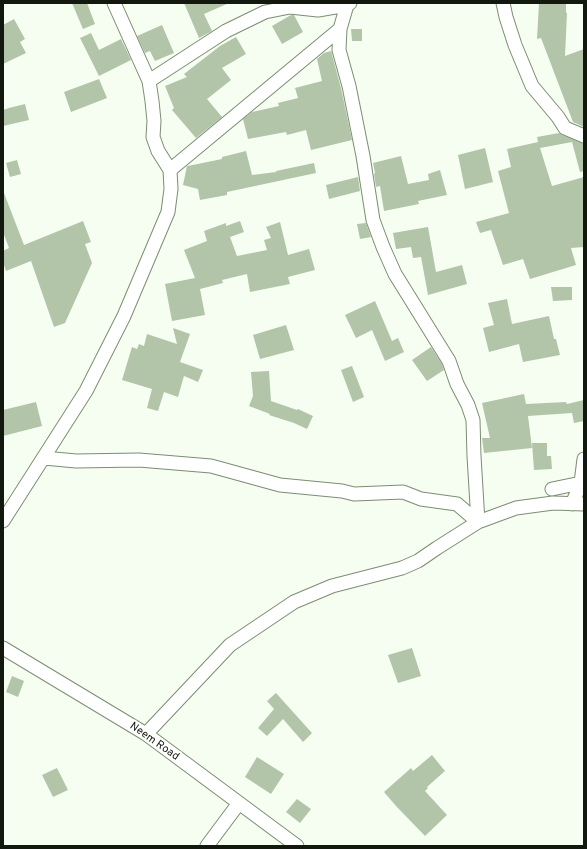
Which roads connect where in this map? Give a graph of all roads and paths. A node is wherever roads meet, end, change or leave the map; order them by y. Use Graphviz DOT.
graph roads {
  1 [pos="114,3"];
  2 [pos="502,3"];
  3 [pos="348,4"];
  4 [pos="261,8"];
  5 [pos="340,29"];
  6 [pos="149,81"];
  7 [pos="584,136"];
  8 [pos="170,170"];
  9 [pos="44,458"];
  10 [pos="584,458"];
  11 [pos="581,483"];
  12 [pos="552,489"];
  13 [pos="578,504"];
  14 [pos="3,521"];
  15 [pos="478,522"];
  16 [pos="3,648"];
  17 [pos="146,734"];
  18 [pos="239,803"];
  19 [pos="207,846"];
  20 [pos="297,846"];
  1 -- 6 [label="street"];
  2 -- 7 [label="street"];
  3 -- 4 [label="street"];
  3 -- 5 [label="street"];
  4 -- 6 [label="street"];
  5 -- 8 [label="street"];
  5 -- 15 [label="street"];
  6 -- 8 [label="street"];
  8 -- 9 [label="street"];
  9 -- 14 [label="street"];
  9 -- 15 [label="street"];
  10 -- 11 [label="street"];
  11 -- 12 [label="street"];
  11 -- 13 [label="street"];
  13 -- 15 [label="street"];
  15 -- 17 [label="street"];
  16 -- 17 [label="street, Neem Road"];
  17 -- 18 [label="street, Neem Road"];
  18 -- 19 [label="street"];
  18 -- 20 [label="street, Neem Road"];
}
